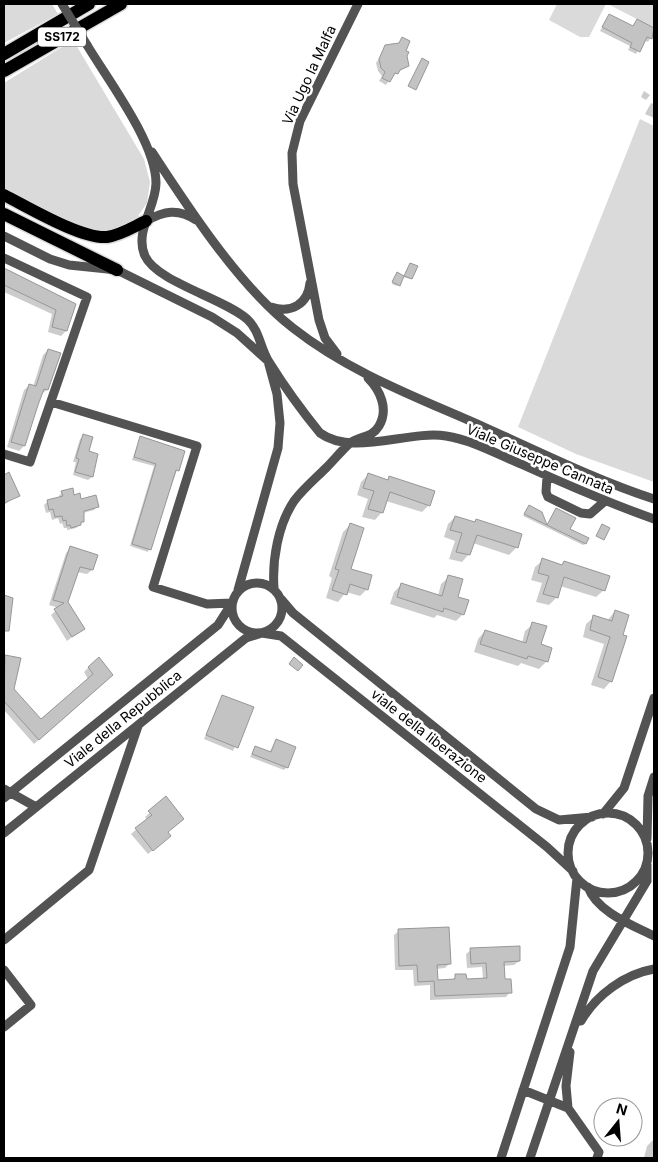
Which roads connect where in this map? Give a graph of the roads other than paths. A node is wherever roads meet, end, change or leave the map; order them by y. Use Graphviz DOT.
graph roads {
  1 [pos="62,4"];
  2 [pos="89,4"];
  3 [pos="121,4"];
  4 [pos="358,4"];
  5 [pos="4,53"];
  6 [pos="4,71"];
  7 [pos="144,139"];
  8 [pos="4,195"];
  9 [pos="4,214"];
  10 [pos="146,220"];
  11 [pos="206,230"];
  12 [pos="4,236"];
  13 [pos="4,258"];
  14 [pos="117,270"];
  15 [pos="310,278"];
  16 [pos="270,306"];
  17 [pos="342,360"];
  18 [pos="268,361"];
  19 [pos="364,373"];
  20 [pos="51,402"];
  21 [pos="351,443"];
  22 [pos="4,454"];
  23 [pos="560,462"];
  24 [pos="550,477"];
  25 [pos="654,499"];
  26 [pos="605,501"];
  27 [pos="654,519"];
  28 [pos="274,588"];
  29 [pos="238,590"];
  30 [pos="281,599"];
  31 [pos="232,603"];
  32 [pos="262,633"];
  33 [pos="654,698"];
  34 [pos="652,715"];
  35 [pos="139,724"];
  36 [pos="654,777"];
  37 [pos="6,793"];
  38 [pos="36,807"];
  39 [pos="603,814"];
  40 [pos="592,817"];
  41 [pos="4,833"];
  42 [pos="646,842"];
  43 [pos="650,860"];
  44 [pos="575,875"];
  45 [pos="588,887"];
  46 [pos="625,921"];
  47 [pos="654,936"];
  48 [pos="4,940"];
  49 [pos="654,969"];
  50 [pos="4,970"];
  51 [pos="4,1027"];
  52 [pos="572,1035"];
  53 [pos="523,1090"];
  54 [pos="549,1099"];
  55 [pos="568,1108"];
  56 [pos="501,1158"];
  57 [pos="530,1158"];
  58 [pos="597,1158"];
  1 -- 7 [label="street, bridge"];
  2 -- 5 [label="highway, SS172"];
  3 -- 6 [label="highway, SS172"];
  4 -- 15 [label="street, Via Ugo la Malfa"];
  7 -- 10 [label="street, Viale Giuseppe Cannata"];
  7 -- 11 [label="street, Viale Giuseppe Cannata"];
  8 -- 10 [label="highway"];
  9 -- 14 [label="highway"];
  10 -- 11 [label="street"];
  10 -- 18 [label="street, Viale Giuseppe Cannata"];
  11 -- 16 [label="street, Viale Giuseppe Cannata"];
  12 -- 14 [label="street"];
  13 -- 20 [label="street"];
  14 -- 18 [label="street"];
  15 -- 16 [label="street, Via Ugo la Malfa"];
  15 -- 17 [label="street, Via Ugo la Malfa"];
  16 -- 17 [label="street, Viale Giuseppe Cannata"];
  17 -- 19 [label="street, Viale Giuseppe Cannata"];
  18 -- 21 [label="street, Viale Giuseppe Cannata"];
  18 -- 29 [label="street"];
  19 -- 21 [label="street"];
  19 -- 23 [label="street, Viale Giuseppe Cannata"];
  20 -- 22 [label="street"];
  20 -- 31 [label="street"];
  21 -- 24 [label="street, Viale Giuseppe Cannata"];
  21 -- 28 [label="street"];
  23 -- 24 [label="street"];
  23 -- 25 [label="street, Viale Giuseppe Cannata"];
  24 -- 26 [label="street, Viale Giuseppe Cannata"];
  24 -- 26 [label="street"];
  26 -- 27 [label="street, Viale Giuseppe Cannata"];
  28 -- 29 [label="street"];
  28 -- 30 [label="street"];
  29 -- 31 [label="street"];
  30 -- 32 [label="street"];
  30 -- 40 [label="street, viale della liberazione"];
  31 -- 32 [label="street"];
  31 -- 37 [label="street, Viale della Repubblica"];
  32 -- 35 [label="street, Viale della Repubblica"];
  32 -- 44 [label="street, viale della liberazione"];
  33 -- 34 [label="street"];
  34 -- 39 [label="street"];
  35 -- 38 [label="street, Viale della Repubblica"];
  35 -- 48 [label="street"];
  36 -- 42 [label="street"];
  37 -- 38 [label="street"];
  38 -- 41 [label="street, Viale della Repubblica"];
  39 -- 40 [label="street"];
  39 -- 42 [label="street"];
  40 -- 44 [label="street"];
  42 -- 43 [label="street"];
  43 -- 45 [label="street"];
  43 -- 46 [label="street"];
  44 -- 45 [label="street"];
  44 -- 53 [label="street"];
  45 -- 46 [label="street"];
  46 -- 47 [label="street"];
  46 -- 52 [label="street"];
  49 -- 52 [label="street"];
  50 -- 51 [label="street"];
  52 -- 54 [label="street"];
  52 -- 55 [label="street"];
  53 -- 54 [label="street"];
  53 -- 56 [label="street"];
  54 -- 55 [label="street"];
  54 -- 57 [label="street"];
  55 -- 58 [label="street"];
}
